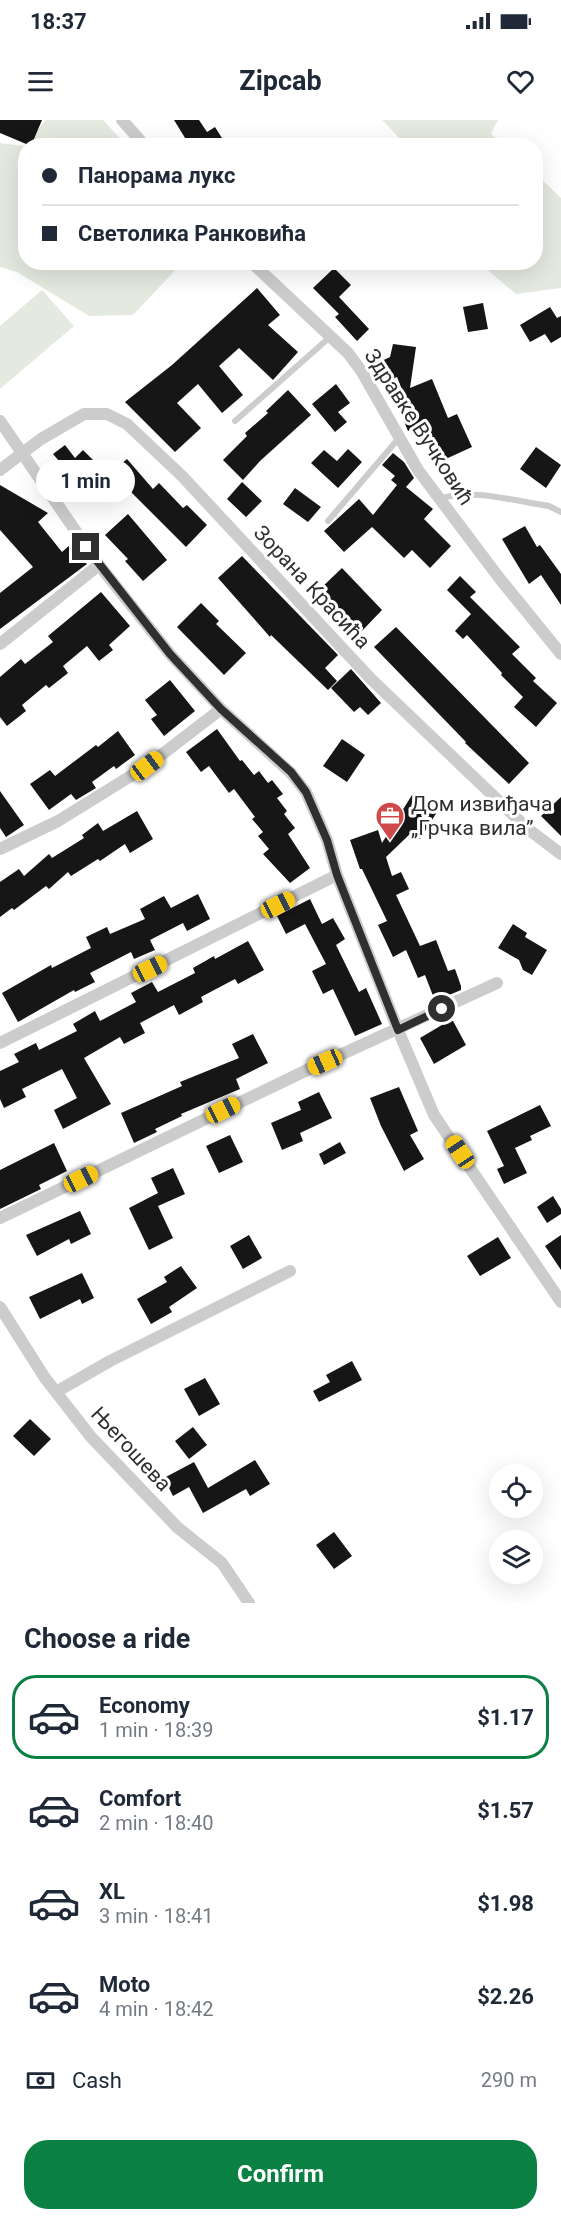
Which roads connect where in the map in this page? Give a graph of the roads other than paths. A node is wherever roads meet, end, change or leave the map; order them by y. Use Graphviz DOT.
graph roads {
  1 [pos="122,120"];
  2 [pos="138,138"];
  3 [pos="259,270"];
  4 [pos="330,337"];
  5 [pos="0,421"];
  6 [pos="235,421"];
  7 [pos="399,438"];
  8 [pos="21,453"];
  9 [pos="0,470"];
  10 [pos="441,499"];
  11 [pos="561,512"];
  12 [pos="328,521"];
  13 [pos="99,566"];
  14 [pos="0,644"];
  15 [pos="561,654"];
  16 [pos="221,709"];
  17 [pos="0,849"];
  18 [pos="561,854"];
  19 [pos="337,875"];
  20 [pos="497,983"];
  21 [pos="398,1030"];
  22 [pos="0,1043"];
  23 [pos="0,1218"];
  24 [pos="290,1271"];
  25 [pos="561,1302"];
  26 [pos="0,1306"];
  27 [pos="56,1392"];
  28 [pos="249,1603"];
  1 -- 2 [label="street"];
  3 -- 4 [label="street, Здравке Вучковић"];
  4 -- 6 [label="lane"];
  4 -- 7 [label="street, Здравке Вучковић"];
  5 -- 8 [label="street"];
  7 -- 10 [label="street, Здравке Вучковић"];
  7 -- 12 [label="lane"];
  8 -- 9 [label="street, Зорана Красића"];
  8 -- 13 [label="street"];
  8 -- 18 [label="street, Зорана Красића"];
  10 -- 11 [label="lane"];
  10 -- 15 [label="street, Здравке Вучковић"];
  13 -- 14 [label="street"];
  13 -- 16 [label="street"];
  16 -- 17 [label="street"];
  16 -- 19 [label="street"];
  19 -- 21 [label="street"];
  19 -- 22 [label="street"];
  20 -- 21 [label="street"];
  21 -- 23 [label="street"];
  21 -- 25 [label="street"];
  24 -- 27 [label="street"];
  26 -- 27 [label="street, Његошева"];
  27 -- 28 [label="street, Његошева"];
}
